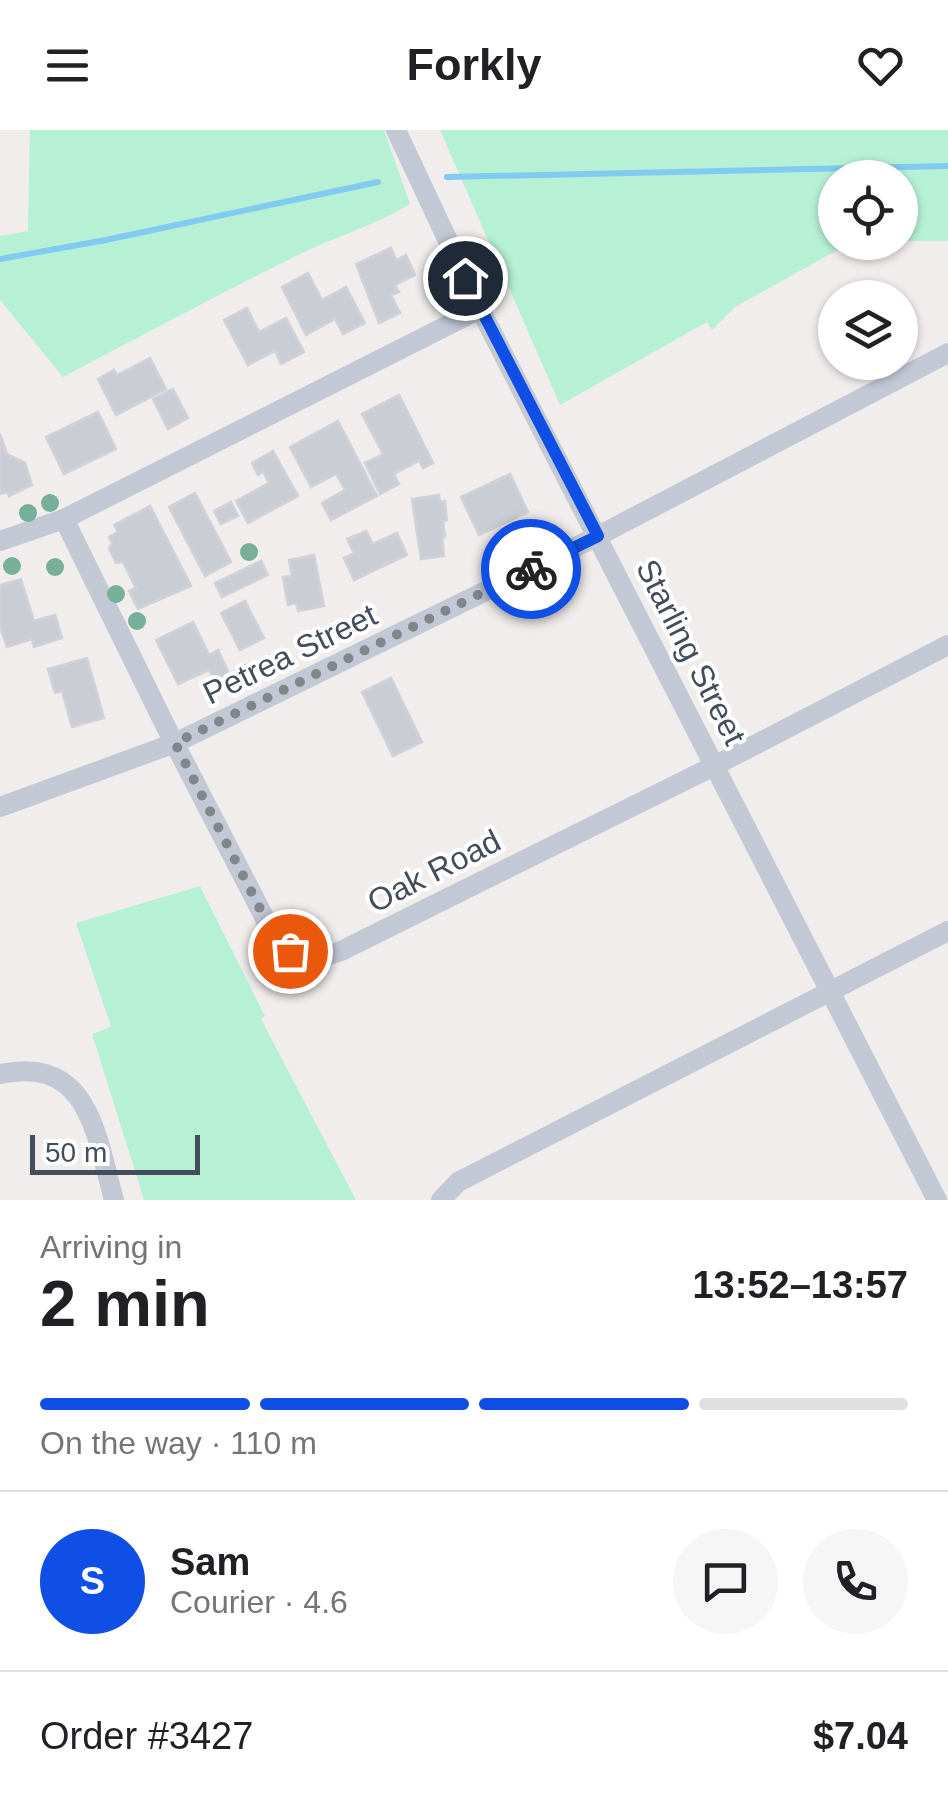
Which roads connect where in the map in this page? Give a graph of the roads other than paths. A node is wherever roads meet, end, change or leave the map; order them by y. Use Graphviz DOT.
graph roads {
  1 [pos="396,130"];
  2 [pos="480,309"];
  3 [pos="948,353"];
  4 [pos="64,520"];
  5 [pos="598,536"];
  6 [pos="0,542"];
  7 [pos="948,644"];
  8 [pos="175,743"];
  9 [pos="716,765"];
  10 [pos="0,807"];
  11 [pos="948,931"];
  12 [pos="830,992"];
  13 [pos="0,1074"];
  14 [pos="114,1200"];
  15 [pos="442,1200"];
  16 [pos="936,1200"];
  1 -- 2 [label="street, Starling Street"];
  2 -- 4 [label="street"];
  2 -- 5 [label="street, Starling Street"];
  3 -- 5 [label="street, Petrea Street"];
  4 -- 6 [label="street"];
  4 -- 8 [label="street, Oak Road"];
  5 -- 8 [label="street, Petrea Street"];
  5 -- 9 [label="street, Starling Street"];
  7 -- 9 [label="street, Oak Road"];
  8 -- 9 [label="street, Oak Road"];
  8 -- 10 [label="street, Petrea Street"];
  9 -- 12 [label="street, Starling Street"];
  11 -- 12 [label="street"];
  12 -- 15 [label="street"];
  12 -- 16 [label="street, Starling Street"];
  13 -- 14 [label="street"];
}
